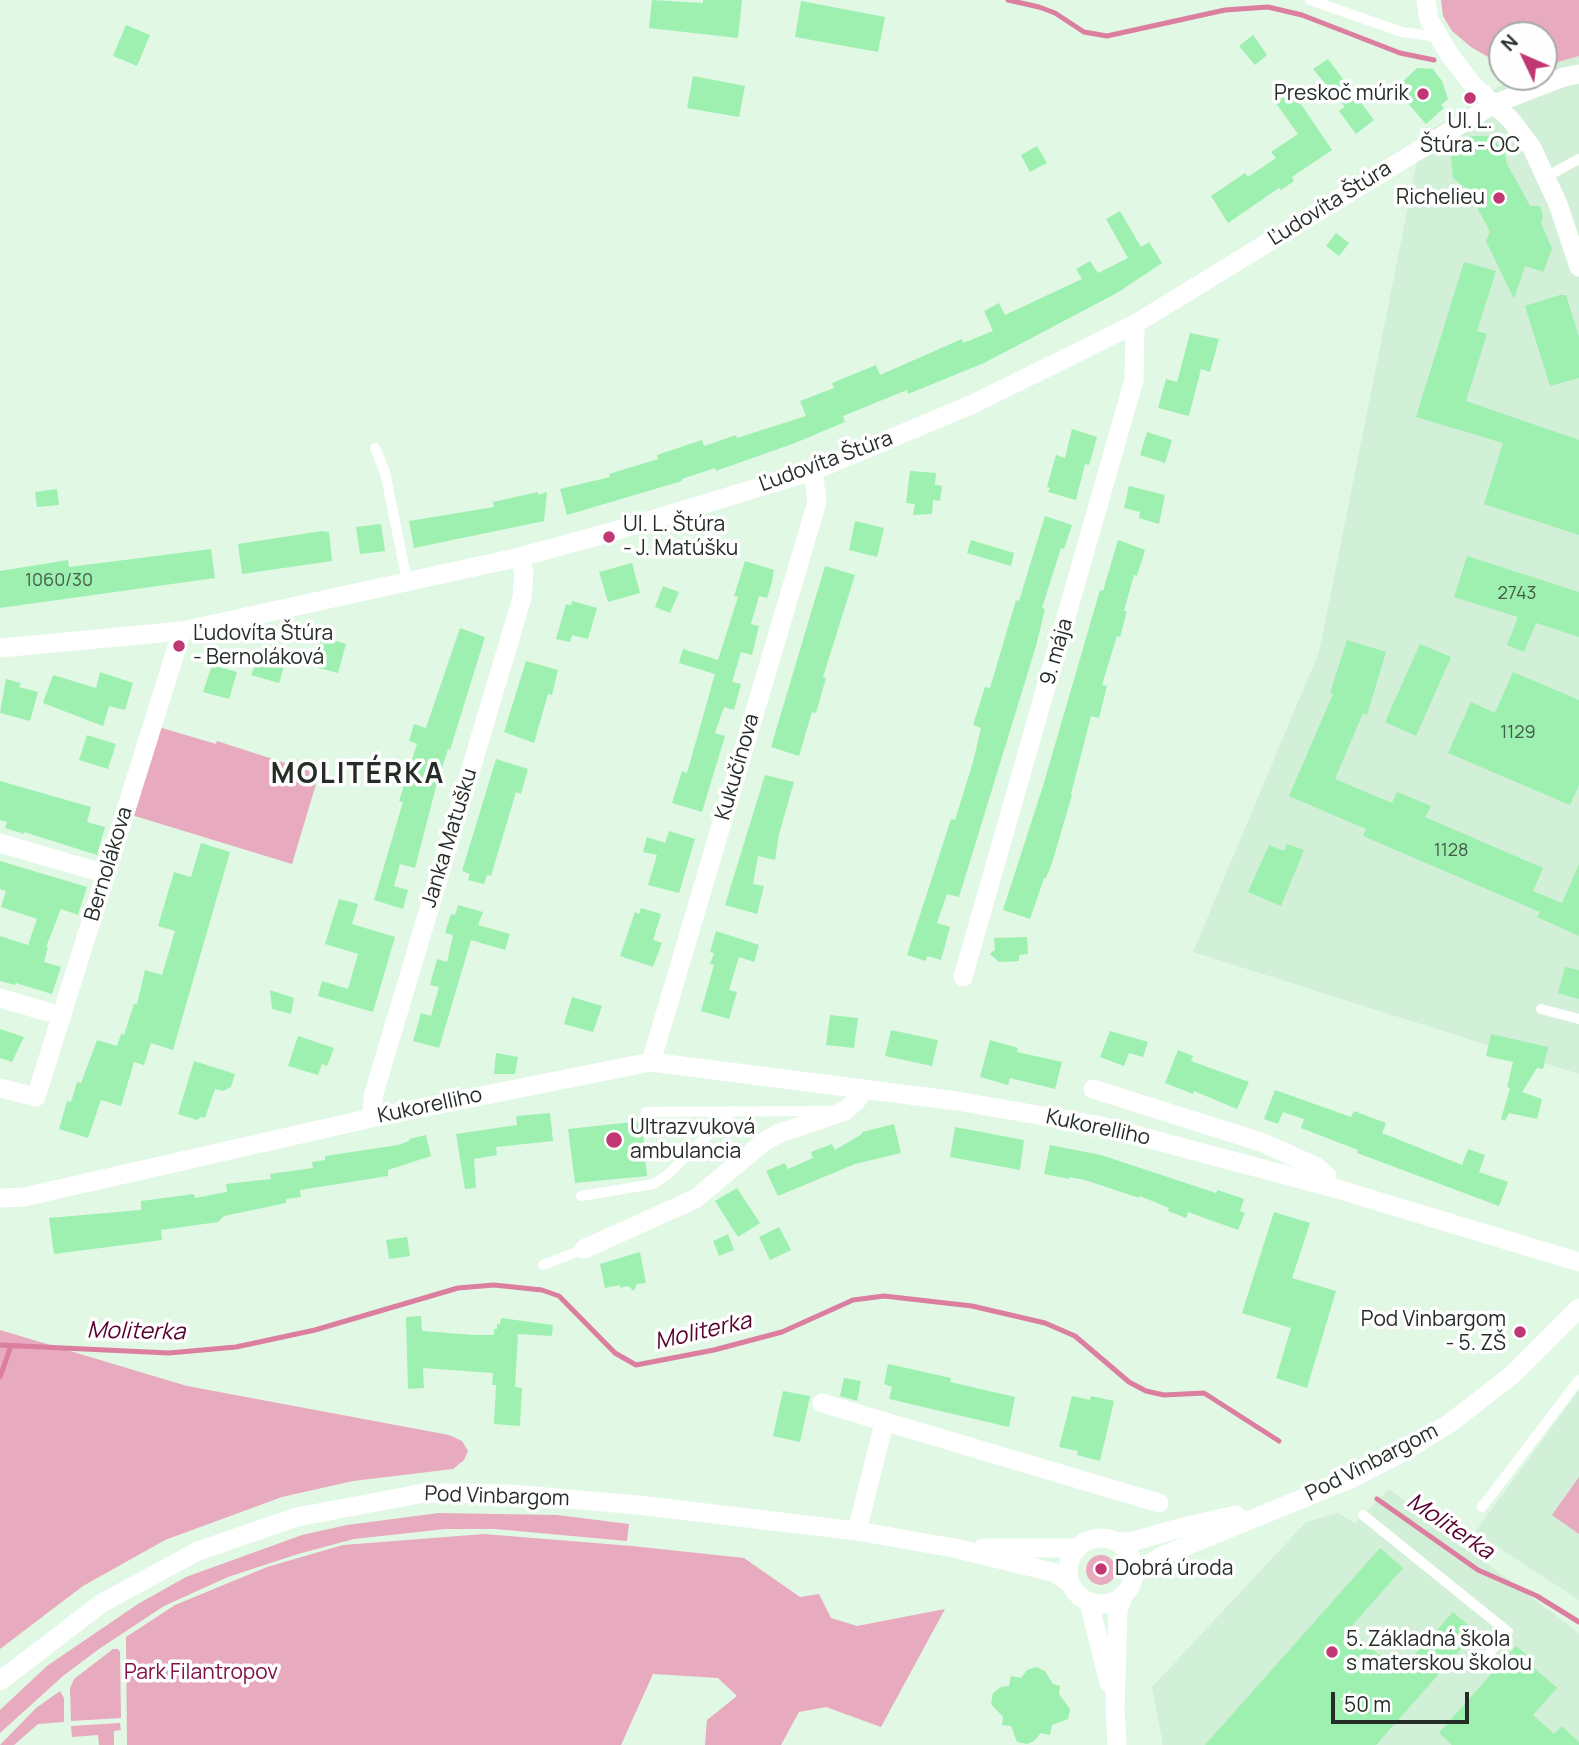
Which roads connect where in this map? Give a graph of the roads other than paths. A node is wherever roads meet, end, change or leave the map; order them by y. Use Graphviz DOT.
graph roads {
  1 [pos="1310,0"];
  2 [pos="1426,0"];
  3 [pos="1438,37"];
  4 [pos="1579,74"];
  5 [pos="1494,104"];
  6 [pos="1579,159"];
  7 [pos="1546,177"];
  8 [pos="1579,267"];
  9 [pos="1135,324"];
  10 [pos="375,449"];
  11 [pos="813,471"];
  12 [pos="520,557"];
  13 [pos="407,581"];
  14 [pos="182,631"];
  15 [pos="0,648"];
  16 [pos="0,843"];
  17 [pos="106,874"];
  18 [pos="963,977"];
  19 [pos="0,998"];
  20 [pos="1541,1009"];
  21 [pos="62,1016"];
  22 [pos="1579,1018"];
  23 [pos="651,1062"];
  24 [pos="0,1088"];
  25 [pos="865,1089"];
  26 [pos="1093,1089"];
  27 [pos="733,1111"];
  28 [pos="845,1111"];
  29 [pos="646,1112"];
  30 [pos="371,1118"];
  31 [pos="1327,1186"];
  32 [pos="581,1196"];
  33 [pos="0,1198"];
  34 [pos="584,1249"];
  35 [pos="1579,1262"];
  36 [pos="543,1265"];
  37 [pos="1579,1308"];
  38 [pos="1579,1380"];
  39 [pos="822,1403"];
  40 [pos="884,1423"];
  41 [pos="1160,1503"];
  42 [pos="1289,1504"];
  43 [pos="1482,1507"];
  44 [pos="1363,1515"];
  45 [pos="857,1531"];
  46 [pos="1118,1542"];
  47 [pos="954,1548"];
  48 [pos="1077,1548"];
  49 [pos="1134,1573"];
  50 [pos="1070,1583"];
  51 [pos="1123,1596"];
  52 [pos="1089,1602"];
  53 [pos="1484,1659"];
  54 [pos="0,1681"];
  55 [pos="1115,1708"];
  56 [pos="1117,1745"];
  1 -- 3 [label="lane"];
  2 -- 3 [label="street"];
  3 -- 5 [label="street"];
  4 -- 5 [label="street, Ľudovíta Štúra"];
  5 -- 7 [label="street"];
  5 -- 9 [label="street, Ľudovíta Štúra"];
  6 -- 7 [label="lane"];
  7 -- 8 [label="street"];
  9 -- 11 [label="street, Ľudovíta Štúra"];
  9 -- 18 [label="street, 9. mája"];
  10 -- 13 [label="lane"];
  11 -- 12 [label="street, Ľudovíta Štúra"];
  11 -- 23 [label="street, Kukučínova"];
  12 -- 13 [label="street, Ľudovíta Štúra"];
  12 -- 30 [label="street, Janka Matušku"];
  13 -- 14 [label="street, Ľudovíta Štúra"];
  14 -- 15 [label="street, Ľudovíta Štúra"];
  14 -- 17 [label="street, Bernolákova"];
  16 -- 17 [label="street"];
  17 -- 21 [label="street, Bernolákova"];
  19 -- 21 [label="street"];
  20 -- 22 [label="lane"];
  21 -- 24 [label="street, Bernolákova"];
  23 -- 25 [label="street, Kukorelliho"];
  23 -- 30 [label="street, Kukorelliho"];
  25 -- 28 [label="street"];
  25 -- 31 [label="street, Kukorelliho"];
  26 -- 31 [label="street, Kukorelliho"];
  27 -- 28 [label="lane"];
  27 -- 29 [label="lane"];
  27 -- 32 [label="lane"];
  28 -- 34 [label="street"];
  30 -- 33 [label="street, Kukorelliho"];
  31 -- 35 [label="street, Kukorelliho"];
  34 -- 36 [label="lane"];
  37 -- 42 [label="street, Pod Vinbargom"];
  38 -- 43 [label="lane"];
  39 -- 40 [label="street"];
  40 -- 41 [label="street"];
  40 -- 45 [label="street"];
  42 -- 46 [label="street, Pod Vinbargom"];
  42 -- 49 [label="street, Pod Vinbargom"];
  44 -- 53 [label="lane"];
  45 -- 47 [label="street, Pod Vinbargom"];
  45 -- 54 [label="street, Pod Vinbargom"];
  46 -- 48 [label="street"];
  46 -- 49 [label="street"];
  47 -- 48 [label="street, Pod Vinbargom"];
  47 -- 50 [label="street, Pod Vinbargom"];
  48 -- 50 [label="street"];
  49 -- 51 [label="street"];
  50 -- 52 [label="street"];
  51 -- 52 [label="street"];
  51 -- 55 [label="street"];
  52 -- 55 [label="street"];
  55 -- 56 [label="street"];
}
